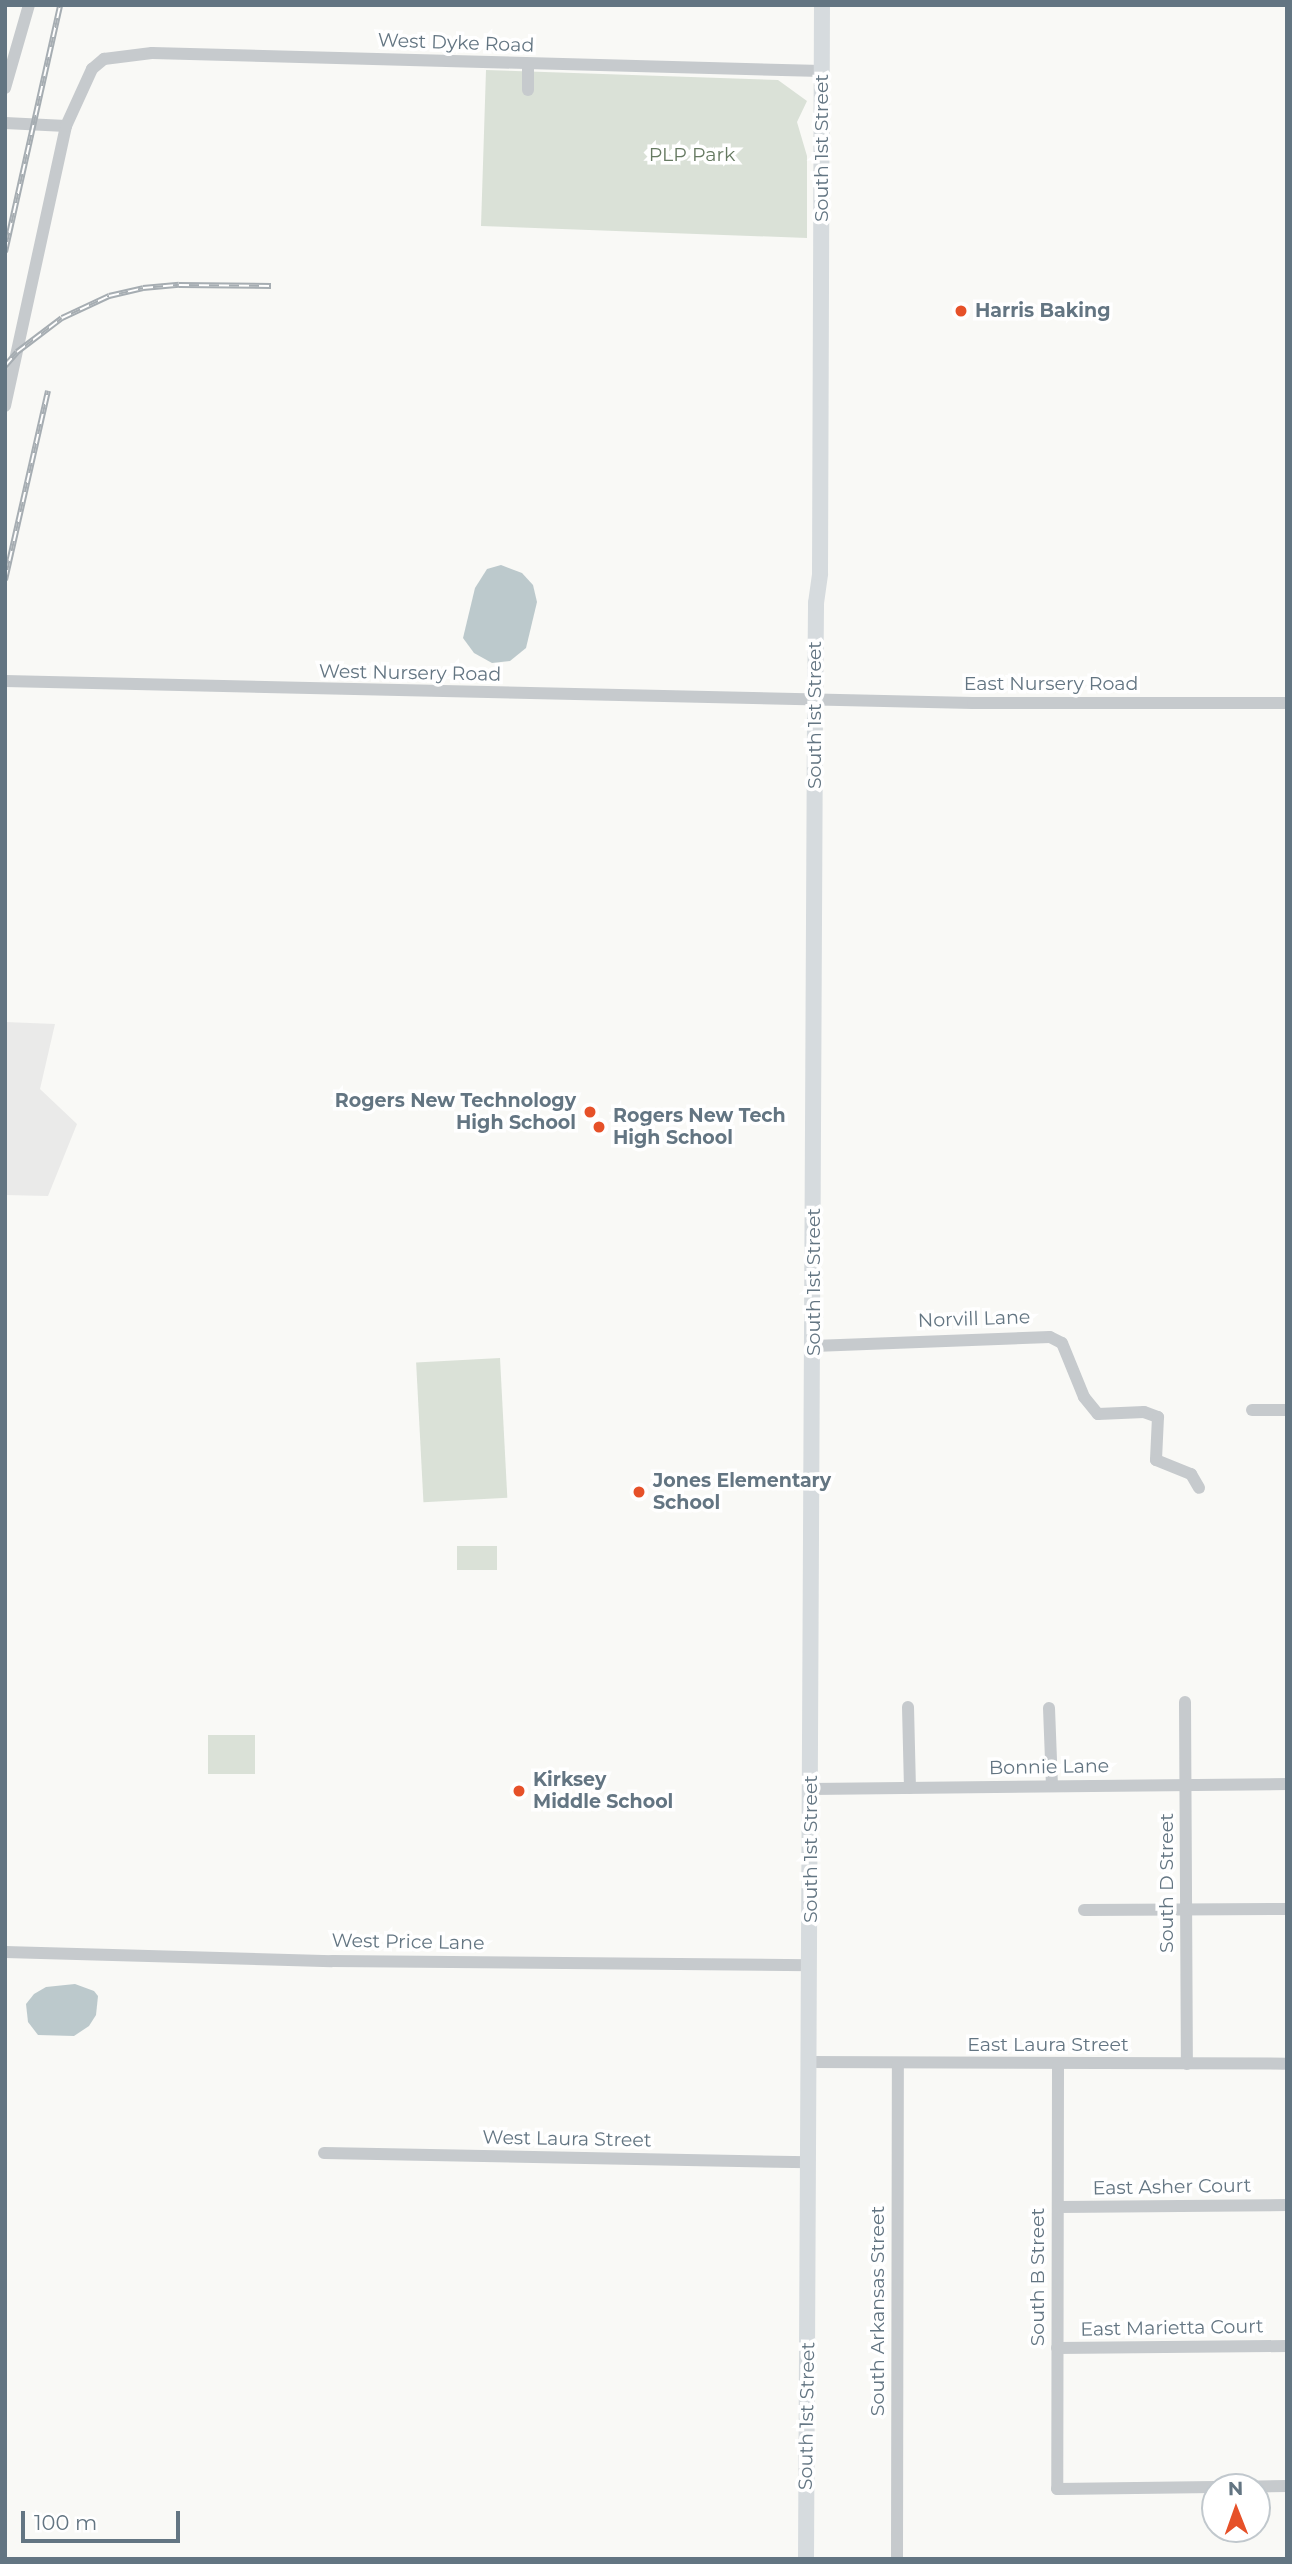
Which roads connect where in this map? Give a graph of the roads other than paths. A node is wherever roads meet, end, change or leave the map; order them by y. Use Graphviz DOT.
graph roads {
  1 [pos="29,5"];
  2 [pos="822,5"];
  3 [pos="528,65"];
  4 [pos="822,71"];
  5 [pos="5,88"];
  6 [pos="528,90"];
  7 [pos="5,123"];
  8 [pos="66,126"];
  9 [pos="5,406"];
  10 [pos="5,681"];
  11 [pos="815,699"];
  12 [pos="1287,703"];
  13 [pos="814,1346"];
  14 [pos="1252,1410"];
  15 [pos="1287,1410"];
  16 [pos="1199,1488"];
  17 [pos="1185,1702"];
  18 [pos="908,1707"];
  19 [pos="1049,1708"];
  20 [pos="1287,1784"];
  21 [pos="1185,1785"];
  22 [pos="1052,1786"];
  23 [pos="910,1788"];
  24 [pos="811,1789"];
  25 [pos="1287,1909"];
  26 [pos="1084,1910"];
  27 [pos="1186,1910"];
  28 [pos="5,1952"];
  29 [pos="810,1965"];
  30 [pos="810,2062"];
  31 [pos="898,2064"];
  32 [pos="1187,2064"];
  33 [pos="1287,2064"];
  34 [pos="1058,2065"];
  35 [pos="324,2152"];
  36 [pos="810,2162"];
  37 [pos="1287,2205"];
  38 [pos="1058,2207"];
  39 [pos="1287,2346"];
  40 [pos="1057,2348"];
  41 [pos="1201,2487"];
  42 [pos="806,2559"];
  43 [pos="897,2559"];
  1 -- 5 [label="street"];
  2 -- 4 [label="main road, South 1st Street"];
  3 -- 4 [label="street, West Dyke Road"];
  3 -- 6 [label="street"];
  3 -- 8 [label="street, West Dyke Road"];
  4 -- 11 [label="main road, South 1st Street"];
  7 -- 8 [label="street"];
  8 -- 9 [label="street"];
  10 -- 11 [label="street, West Nursery Road"];
  11 -- 12 [label="street, East Nursery Road"];
  11 -- 13 [label="main road, South 1st Street"];
  13 -- 16 [label="street, Norvill Lane"];
  13 -- 24 [label="main road, South 1st Street"];
  14 -- 15 [label="street"];
  17 -- 21 [label="street, South D Street"];
  18 -- 23 [label="street"];
  19 -- 22 [label="street"];
  20 -- 21 [label="street, Bonnie Lane"];
  21 -- 22 [label="street, Bonnie Lane"];
  21 -- 27 [label="street, South D Street"];
  22 -- 23 [label="street, Bonnie Lane"];
  23 -- 24 [label="street, Bonnie Lane"];
  24 -- 29 [label="main road, South 1st Street"];
  25 -- 27 [label="street"];
  26 -- 27 [label="street"];
  27 -- 32 [label="street, South D Street"];
  28 -- 29 [label="street, West Price Lane"];
  29 -- 30 [label="main road, South 1st Street"];
  30 -- 31 [label="street, East Laura Street"];
  30 -- 36 [label="main road, South 1st Street"];
  31 -- 34 [label="street, East Laura Street"];
  31 -- 43 [label="street, South Arkansas Street"];
  32 -- 33 [label="street, East Laura Street"];
  32 -- 34 [label="street, East Laura Street"];
  34 -- 38 [label="street, South B Street"];
  35 -- 36 [label="street, West Laura Street"];
  36 -- 42 [label="main road, South 1st Street"];
  37 -- 38 [label="street, East Asher Court"];
  38 -- 40 [label="street, South B Street"];
  39 -- 40 [label="street, East Marietta Court"];
  40 -- 41 [label="street, South B Street"];
}
